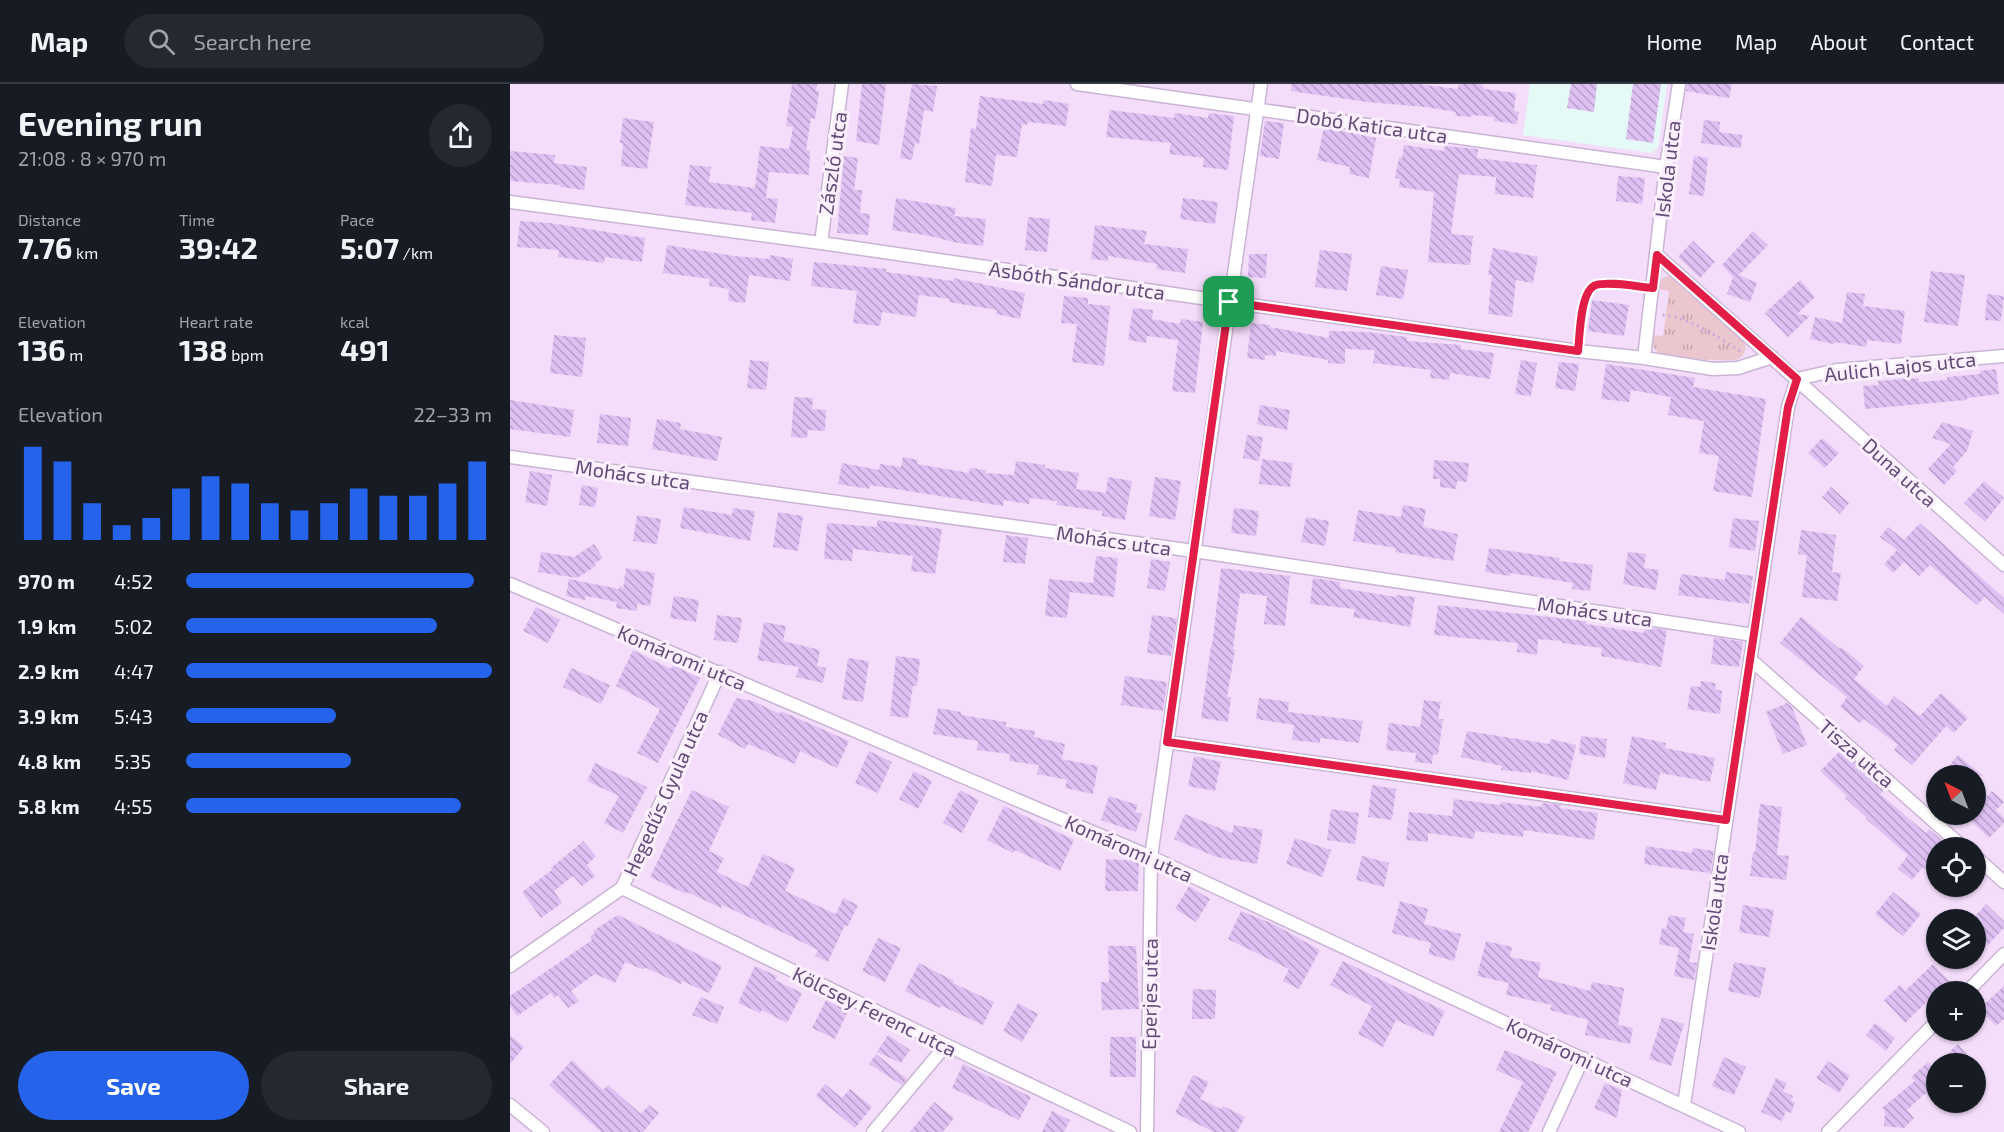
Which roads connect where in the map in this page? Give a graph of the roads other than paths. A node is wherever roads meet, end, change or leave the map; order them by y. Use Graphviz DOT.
graph roads {
  1 [pos="842,84"];
  2 [pos="1077,84"];
  3 [pos="1261,84"];
  4 [pos="1679,84"];
  5 [pos="1257,109"];
  6 [pos="1666,167"];
  7 [pos="510,202"];
  8 [pos="821,243"];
  9 [pos="1657,255"];
  10 [pos="1653,288"];
  11 [pos="1229,302"];
  12 [pos="1578,351"];
  13 [pos="2004,356"];
  14 [pos="1772,357"];
  15 [pos="1644,358"];
  16 [pos="1797,379"];
  17 [pos="510,457"];
  18 [pos="1194,551"];
  19 [pos="2004,565"];
  20 [pos="510,584"];
  21 [pos="1754,635"];
  22 [pos="1750,659"];
  23 [pos="720,672"];
  24 [pos="1167,742"];
  25 [pos="1726,820"];
  26 [pos="1952,837"];
  27 [pos="1151,856"];
  28 [pos="1986,866"];
  29 [pos="2004,882"];
  30 [pos="622,888"];
  31 [pos="2004,954"];
  32 [pos="510,966"];
  33 [pos="1978,981"];
  34 [pos="1926,1032"];
  35 [pos="946,1045"];
  36 [pos="1583,1058"];
  37 [pos="510,1105"];
  38 [pos="1683,1105"];
  39 [pos="543,1132"];
  40 [pos="873,1132"];
  41 [pos="1130,1132"];
  42 [pos="1147,1132"];
  43 [pos="1549,1132"];
  44 [pos="1739,1132"];
  45 [pos="1828,1132"];
  1 -- 8 [label="street, Zászló utca"];
  2 -- 5 [label="street, Dobó Katica utca"];
  3 -- 5 [label="street, Eperjes utca"];
  4 -- 6 [label="street, Iskola utca"];
  5 -- 6 [label="street, Dobó Katica utca"];
  5 -- 11 [label="street, Eperjes utca"];
  6 -- 9 [label="street, Iskola utca"];
  7 -- 8 [label="street, Asbóth Sándor utca"];
  8 -- 11 [label="street, Asbóth Sándor utca"];
  9 -- 10 [label="street, Iskola utca"];
  9 -- 14 [label="street, Duna utca"];
  10 -- 12 [label="lane"];
  10 -- 15 [label="street, Iskola utca"];
  11 -- 12 [label="street, Asbóth Sándor utca"];
  11 -- 18 [label="street, Eperjes utca"];
  12 -- 15 [label="street, Asbóth Sándor utca"];
  13 -- 16 [label="street, Aulich Lajos utca"];
  14 -- 15 [label="street, Asbóth Sándor utca"];
  14 -- 16 [label="street, Duna utca"];
  16 -- 19 [label="street, Duna utca"];
  16 -- 21 [label="street, Iskola utca"];
  17 -- 18 [label="street, Mohács utca"];
  18 -- 21 [label="street, Mohács utca"];
  18 -- 24 [label="street, Eperjes utca"];
  20 -- 23 [label="street, Komáromi utca"];
  21 -- 22 [label="street, Iskola utca"];
  22 -- 25 [label="street, Iskola utca"];
  22 -- 26 [label="street, Tisza utca"];
  23 -- 27 [label="street, Komáromi utca"];
  23 -- 30 [label="street, Hegedűs Gyula utca"];
  24 -- 25 [label="street"];
  24 -- 27 [label="street, Eperjes utca"];
  25 -- 38 [label="street, Iskola utca"];
  27 -- 36 [label="street, Komáromi utca"];
  27 -- 42 [label="street, Eperjes utca"];
  28 -- 29 [label="street"];
  30 -- 32 [label="street, Hegedűs Gyula utca"];
  30 -- 35 [label="street, Kölcsey Ferenc utca"];
  31 -- 33 [label="street"];
  34 -- 45 [label="street"];
  35 -- 40 [label="street"];
  35 -- 41 [label="street, Kölcsey Ferenc utca"];
  36 -- 38 [label="street, Komáromi utca"];
  36 -- 43 [label="street"];
  37 -- 39 [label="street"];
  38 -- 44 [label="street, Komáromi utca"];
}
